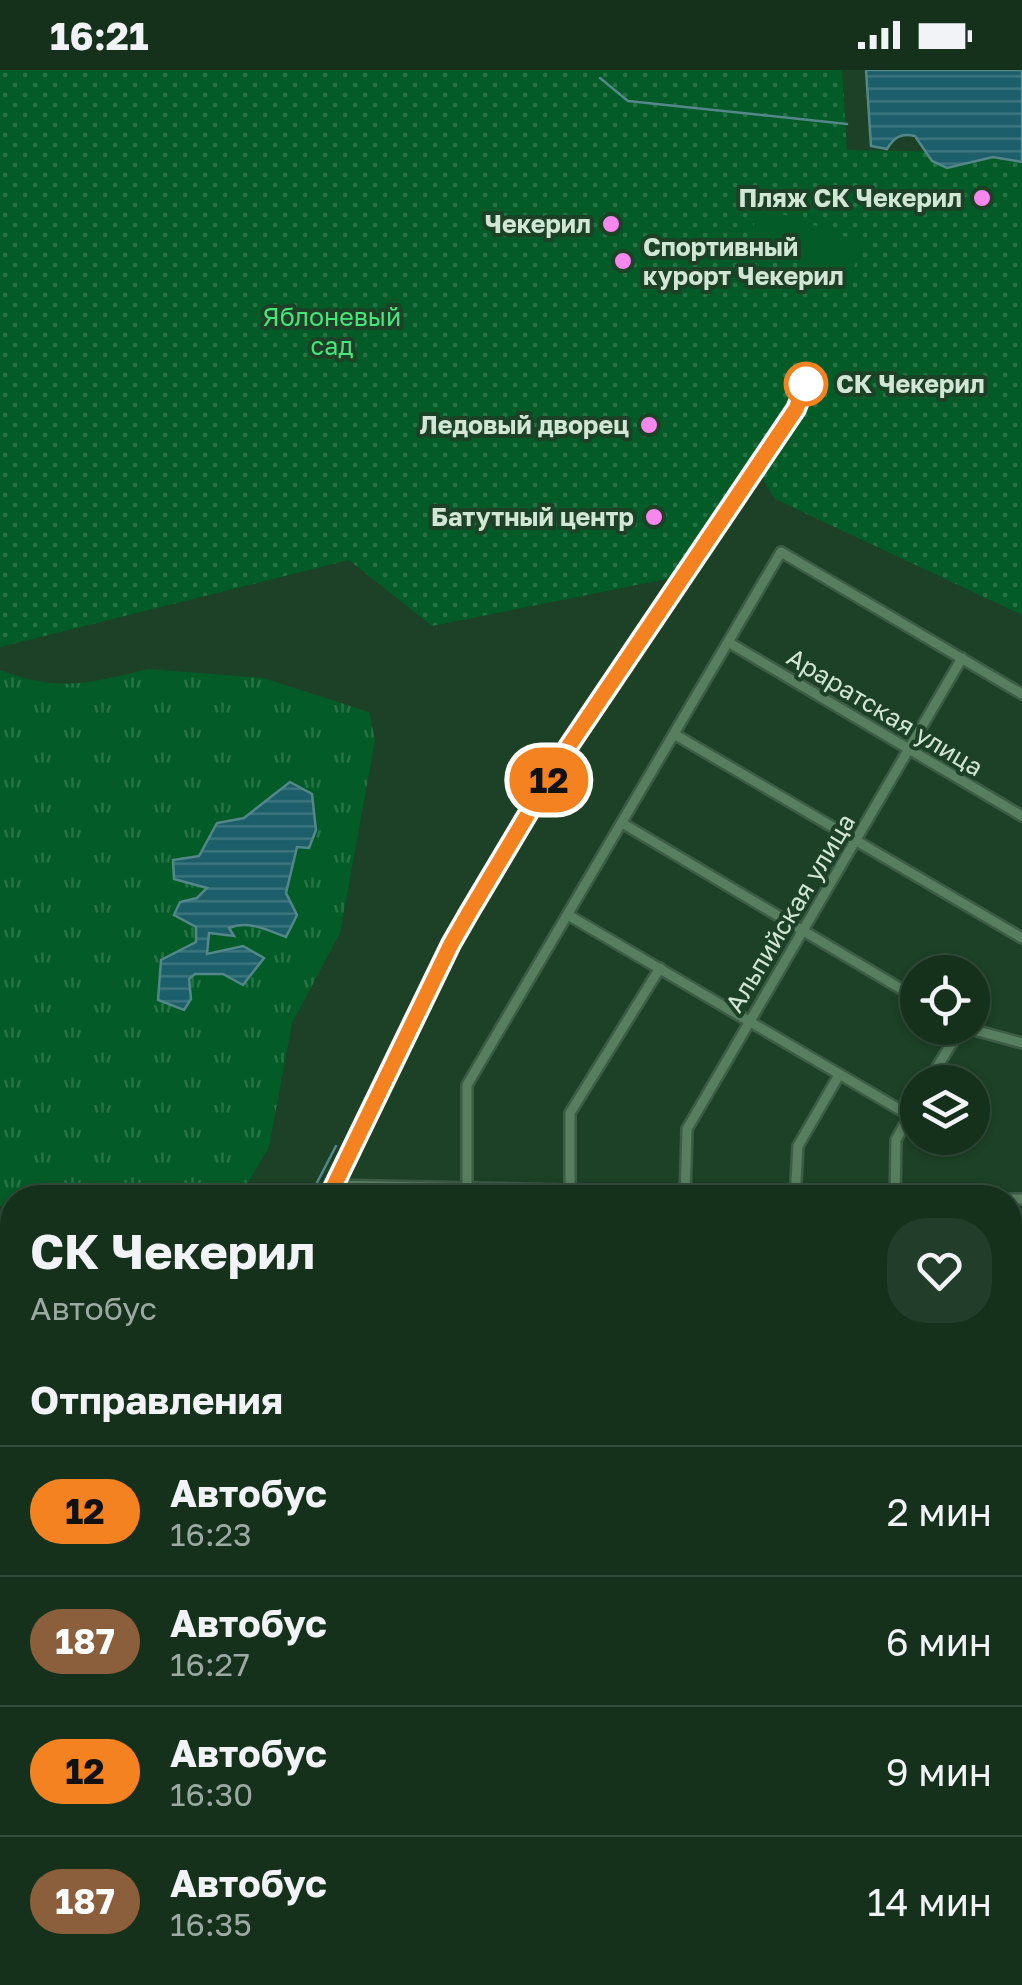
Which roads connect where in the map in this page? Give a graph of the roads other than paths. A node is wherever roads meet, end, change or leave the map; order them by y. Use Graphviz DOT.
graph roads {
  1 [pos="806,384"];
  2 [pos="728,642"];
  3 [pos="962,658"];
  4 [pos="1022,694"];
  5 [pos="674,734"];
  6 [pos="910,750"];
  7 [pos="1022,816"];
  8 [pos="622,824"];
  9 [pos="857,841"];
  10 [pos="568,915"];
  11 [pos="804,931"];
  12 [pos="1022,938"];
  13 [pos="660,968"];
  14 [pos="900,988"];
  15 [pos="749,1022"];
  16 [pos="990,1035"];
  17 [pos="1022,1043"];
  18 [pos="839,1075"];
  19 [pos="900,1109"];
  20 [pos="900,1132"];
  21 [pos="334,1185"];
  22 [pos="467,1185"];
  23 [pos="570,1185"];
  24 [pos="685,1185"];
  25 [pos="796,1185"];
  26 [pos="894,1185"];
  1 -- 21 [label="street"];
  2 -- 3 [label="street"];
  2 -- 5 [label="street"];
  2 -- 6 [label="street, Араратская улица"];
  3 -- 4 [label="street"];
  3 -- 6 [label="street, Альпийская улица"];
  5 -- 8 [label="street"];
  5 -- 9 [label="street"];
  6 -- 7 [label="street, Араратская улица"];
  6 -- 9 [label="street, Альпийская улица"];
  8 -- 10 [label="street"];
  8 -- 11 [label="street"];
  9 -- 11 [label="street, Альпийская улица"];
  9 -- 12 [label="street"];
  10 -- 13 [label="street"];
  10 -- 22 [label="street"];
  11 -- 14 [label="street"];
  11 -- 15 [label="street, Альпийская улица"];
  13 -- 15 [label="street"];
  13 -- 23 [label="street"];
  15 -- 18 [label="street"];
  15 -- 24 [label="street, Альпийская улица"];
  16 -- 17 [label="street"];
  18 -- 19 [label="street"];
  18 -- 25 [label="street"];
  20 -- 26 [label="street"];
}
